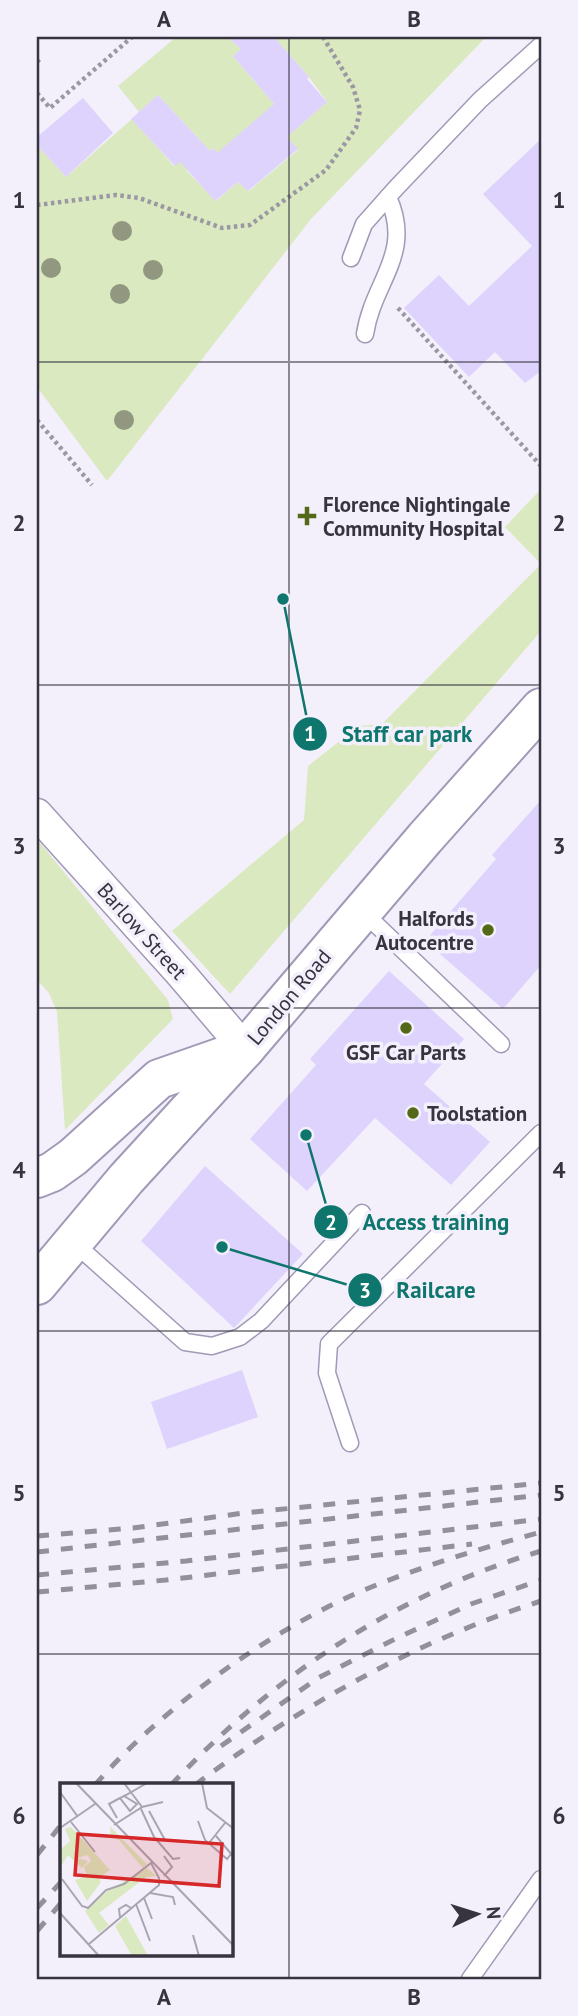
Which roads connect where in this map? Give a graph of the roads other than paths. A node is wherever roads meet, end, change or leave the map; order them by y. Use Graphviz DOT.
graph roads {
  1 [pos="541,45"];
  2 [pos="388,197"];
  3 [pos="351,258"];
  4 [pos="365,334"];
  5 [pos="541,708"];
  6 [pos="37,814"];
  7 [pos="362,911"];
  8 [pos="500,1044"];
  9 [pos="245,1049"];
  10 [pos="541,1133"];
  11 [pos="37,1178"];
  12 [pos="362,1213"];
  13 [pos="72,1241"];
  14 [pos="37,1285"];
  15 [pos="350,1443"];
  16 [pos="541,1879"];
  17 [pos="536,1899"];
  18 [pos="470,1979"];
  1 -- 2 [label="lane"];
  2 -- 3 [label="lane"];
  2 -- 4 [label="lane"];
  5 -- 7 [label="main road, London Road"];
  6 -- 9 [label="street, Barlow Street"];
  7 -- 8 [label="lane"];
  7 -- 9 [label="main road, London Road"];
  9 -- 11 [label="main road"];
  9 -- 13 [label="main road, London Road"];
  10 -- 15 [label="lane"];
  12 -- 13 [label="lane"];
  13 -- 14 [label="main road, London Road"];
  16 -- 17 [label="lane"];
  17 -- 18 [label="lane"];
}
